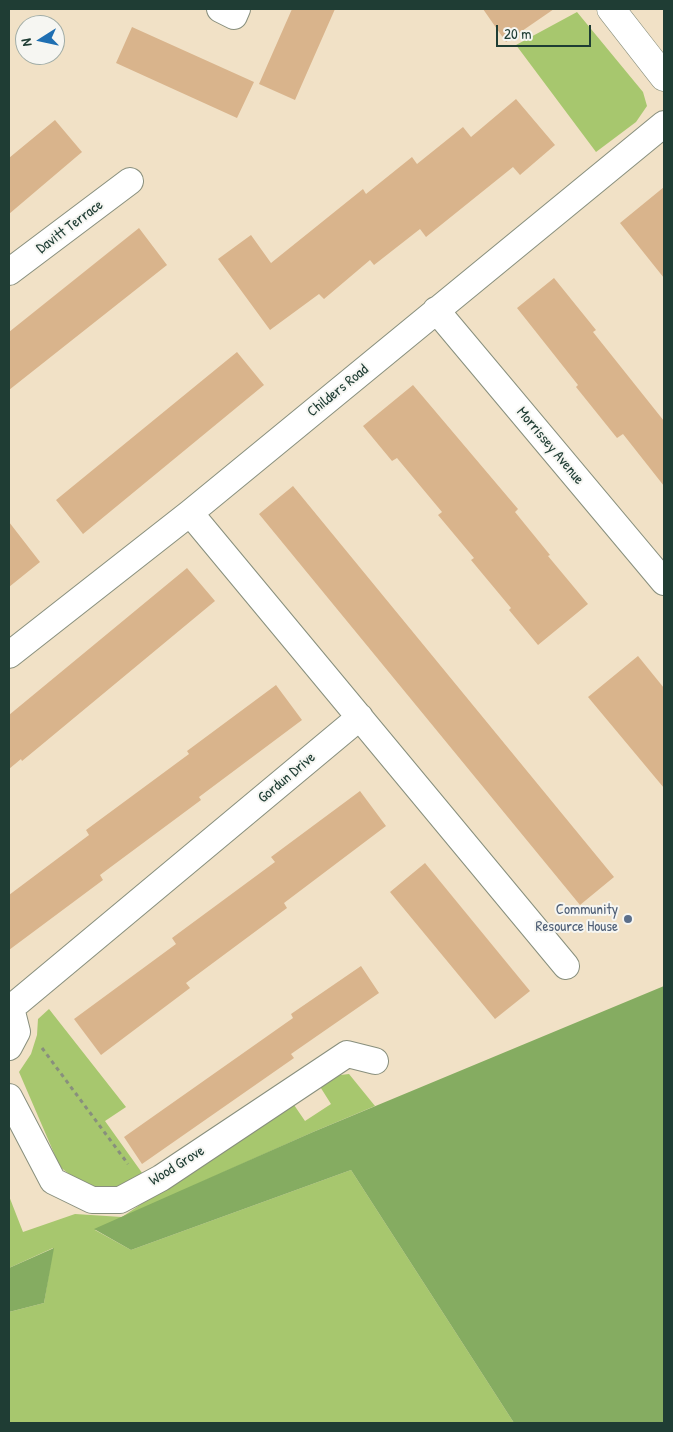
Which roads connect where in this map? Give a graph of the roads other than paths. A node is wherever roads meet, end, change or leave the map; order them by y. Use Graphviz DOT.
graph roads {
  1 [pos="220,9"];
  2 [pos="237,9"];
  3 [pos="611,9"];
  4 [pos="664,77"];
  5 [pos="664,124"];
  6 [pos="130,181"];
  7 [pos="9,272"];
  8 [pos="436,310"];
  9 [pos="190,513"];
  10 [pos="664,582"];
  11 [pos="9,655"];
  12 [pos="360,717"];
  13 [pos="566,966"];
  14 [pos="11,1024"];
  15 [pos="375,1060"];
  16 [pos="9,1097"];
  1 -- 2 [label="street"];
  3 -- 4 [label="main road"];
  5 -- 8 [label="street, Childers Road"];
  6 -- 7 [label="street, Davitt Terrace"];
  8 -- 9 [label="street, Childers Road"];
  8 -- 10 [label="street, Morrissey Avenue"];
  9 -- 11 [label="street, Childers Road"];
  9 -- 12 [label="street"];
  12 -- 13 [label="street"];
  12 -- 14 [label="street, Gordun Drive"];
  15 -- 16 [label="street, Wood Grove"];
}
